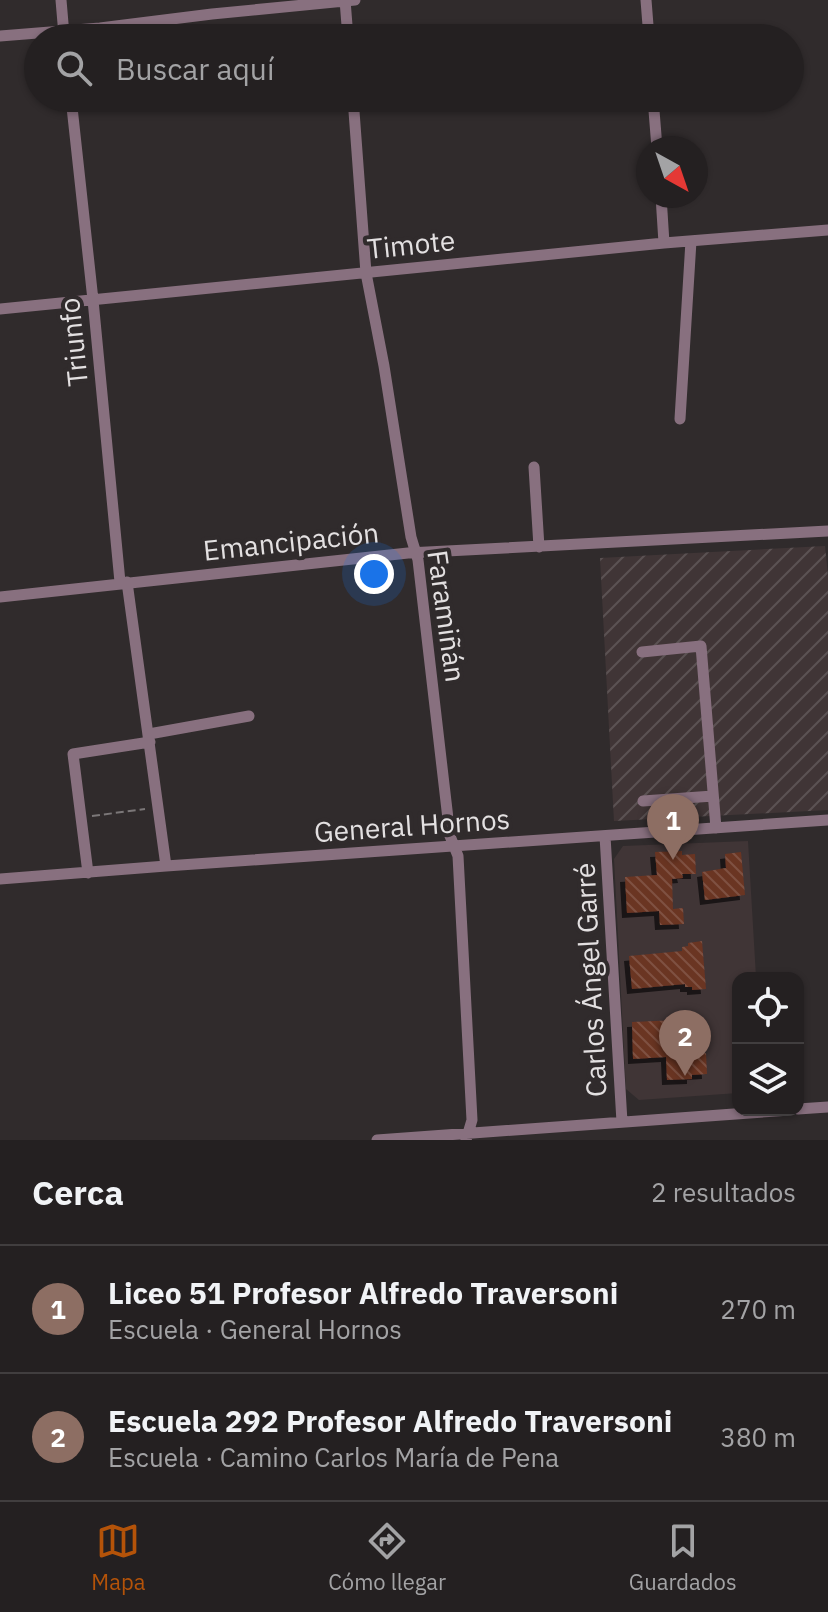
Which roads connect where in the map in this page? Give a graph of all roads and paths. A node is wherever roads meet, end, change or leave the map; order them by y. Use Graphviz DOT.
graph roads {
  1 [pos="61,0"];
  2 [pos="211,0"];
  3 [pos="345,0"];
  4 [pos="355,0"];
  5 [pos="646,0"];
  6 [pos="212,14"];
  7 [pos="63,24"];
  8 [pos="138,24"];
  9 [pos="347,24"];
  10 [pos="648,24"];
  11 [pos="24,35"];
  12 [pos="0,36"];
  13 [pos="73,112"];
  14 [pos="354,112"];
  15 [pos="654,112"];
  16 [pos="656,136"];
  17 [pos="662,208"];
  18 [pos="828,230"];
  19 [pos="691,241"];
  20 [pos="664,243"];
  21 [pos="366,273"];
  22 [pos="93,300"];
  23 [pos="0,309"];
  24 [pos="680,419"];
  25 [pos="534,467"];
  26 [pos="828,531"];
  27 [pos="539,547"];
  28 [pos="416,553"];
  29 [pos="123,582"];
  30 [pos="0,597"];
  31 [pos="642,652"];
  32 [pos="249,716"];
  33 [pos="149,738"];
  34 [pos="713,796"];
  35 [pos="643,801"];
  36 [pos="158,807"];
  37 [pos="81,817"];
  38 [pos="828,820"];
  39 [pos="716,828"];
  40 [pos="605,836"];
  41 [pos="455,846"];
  42 [pos="166,866"];
  43 [pos="88,873"];
  44 [pos="0,879"];
  45 [pos="828,1107"];
  46 [pos="804,1109"];
  47 [pos="732,1114"];
  48 [pos="622,1122"];
  49 [pos="467,1137"];
  50 [pos="377,1140"];
  1 -- 7 [label="street"];
  2 -- 6 [label="street"];
  3 -- 4 [label="street"];
  3 -- 6 [label="street"];
  3 -- 9 [label="street"];
  5 -- 10 [label="street"];
  6 -- 8 [label="street"];
  11 -- 12 [label="street"];
  13 -- 22 [label="street, Triunfo"];
  14 -- 21 [label="street, Faramiñán"];
  15 -- 16 [label="street"];
  17 -- 20 [label="street"];
  18 -- 19 [label="street, Timote"];
  19 -- 20 [label="street, Timote"];
  19 -- 24 [label="street"];
  20 -- 21 [label="street, Timote"];
  21 -- 22 [label="street, Timote"];
  21 -- 28 [label="street, Faramiñán"];
  22 -- 23 [label="street, Timote"];
  22 -- 29 [label="street, Triunfo"];
  25 -- 27 [label="street"];
  26 -- 27 [label="street, Emancipación"];
  27 -- 28 [label="street, Emancipación"];
  28 -- 29 [label="street, Emancipación"];
  28 -- 41 [label="street, Faramiñán"];
  29 -- 30 [label="street, Emancipación"];
  29 -- 33 [label="street, Triunfo"];
  31 -- 34 [label="street"];
  32 -- 33 [label="street"];
  33 -- 36 [label="street, Triunfo"];
  33 -- 37 [label="street"];
  34 -- 35 [label="street"];
  34 -- 39 [label="street"];
  36 -- 37 [label="path"];
  36 -- 42 [label="street, Triunfo"];
  37 -- 43 [label="street"];
  38 -- 39 [label="street, General Hornos"];
  39 -- 40 [label="street, General Hornos"];
  40 -- 41 [label="street, General Hornos"];
  40 -- 48 [label="street, Carlos Ángel Garré"];
  41 -- 42 [label="street, General Hornos"];
  41 -- 49 [label="street, Faramiñán"];
  42 -- 43 [label="street, General Hornos"];
  43 -- 44 [label="street, General Hornos"];
  45 -- 46 [label="street"];
  47 -- 48 [label="street"];
  48 -- 49 [label="street"];
  49 -- 50 [label="street"];
}
